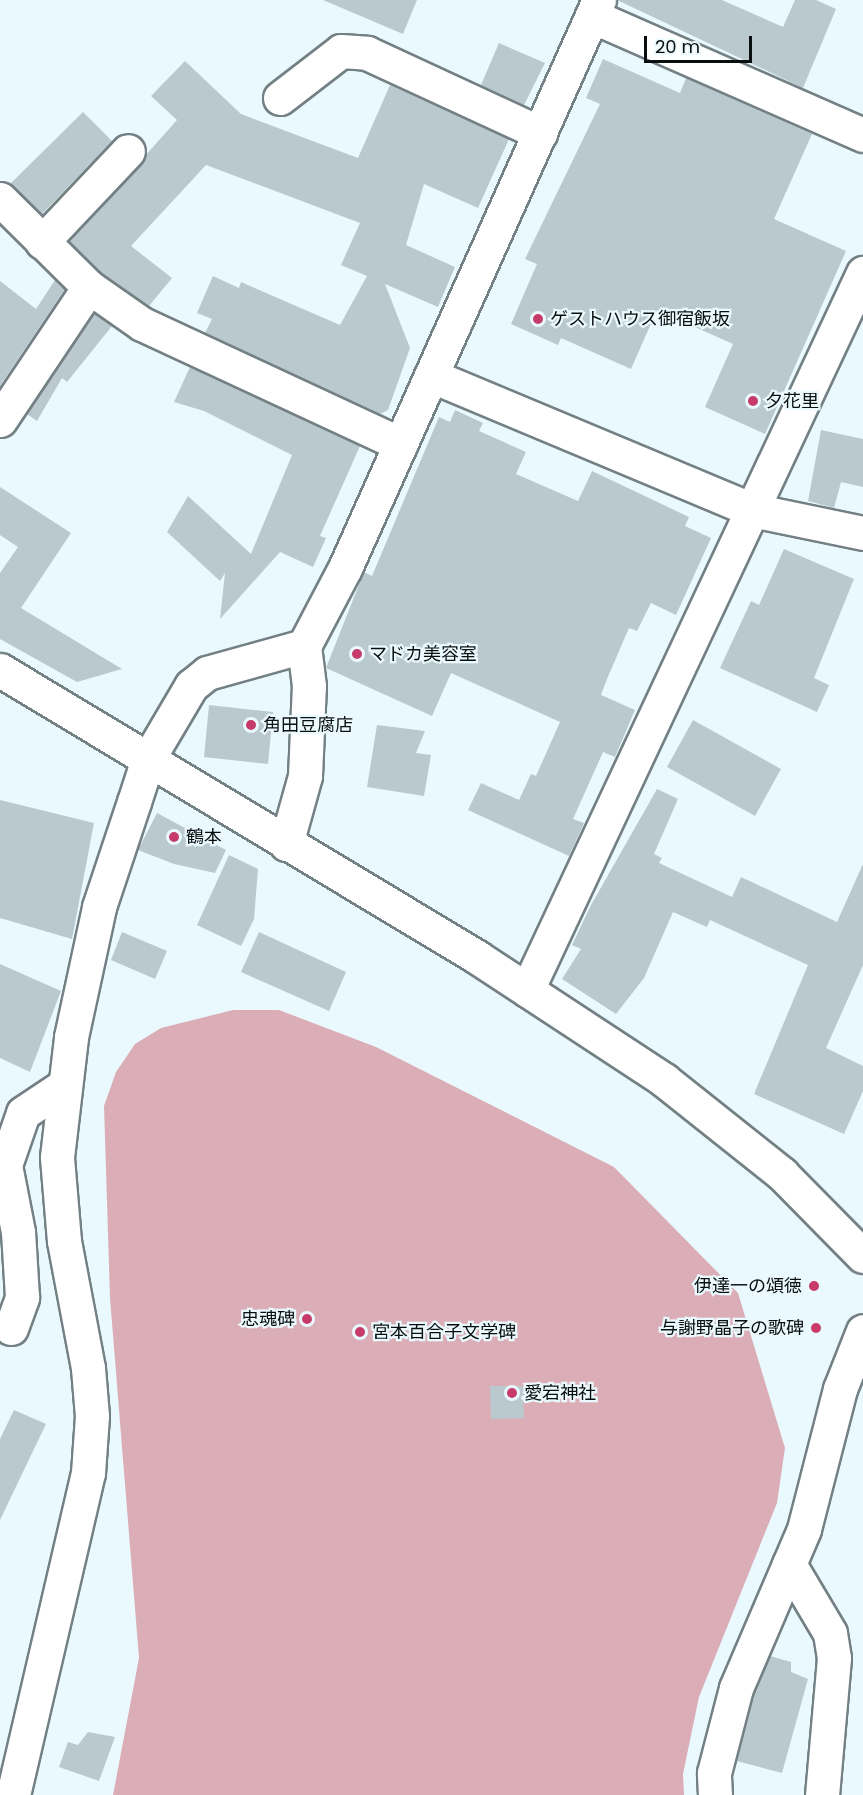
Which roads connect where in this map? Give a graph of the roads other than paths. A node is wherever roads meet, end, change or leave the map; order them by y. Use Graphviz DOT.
graph roads {
  1 [pos="596,8"];
  2 [pos="280,98"];
  3 [pos="540,133"];
  4 [pos="863,135"];
  5 [pos="128,151"];
  6 [pos="0,199"];
  7 [pos="42,242"];
  8 [pos="863,273"];
  9 [pos="88,287"];
  10 [pos="432,376"];
  11 [pos="0,420"];
  12 [pos="401,444"];
  13 [pos="752,510"];
  14 [pos="863,533"];
  15 [pos="304,646"];
  16 [pos="0,670"];
  17 [pos="148,759"];
  18 [pos="286,844"];
  19 [pos="527,990"];
  20 [pos="65,1085"];
  21 [pos="5,1185"];
  22 [pos="863,1256"];
  23 [pos="10,1328"];
  24 [pos="863,1331"];
  25 [pos="789,1564"];
  26 [pos="13,1795"];
  27 [pos="715,1795"];
  28 [pos="822,1795"];
  1 -- 3 [label="street"];
  1 -- 4 [label="street"];
  2 -- 3 [label="street"];
  3 -- 10 [label="street"];
  5 -- 7 [label="street"];
  6 -- 7 [label="street"];
  7 -- 9 [label="street"];
  8 -- 13 [label="street"];
  9 -- 11 [label="street"];
  9 -- 12 [label="street"];
  10 -- 12 [label="street"];
  10 -- 13 [label="street"];
  12 -- 15 [label="street"];
  13 -- 14 [label="street"];
  13 -- 19 [label="street"];
  15 -- 17 [label="street"];
  15 -- 18 [label="street"];
  16 -- 17 [label="street"];
  17 -- 18 [label="street"];
  17 -- 20 [label="street"];
  18 -- 19 [label="street"];
  19 -- 22 [label="street"];
  20 -- 21 [label="street"];
  20 -- 26 [label="street"];
  21 -- 23 [label="street"];
  24 -- 25 [label="street"];
  25 -- 27 [label="street"];
  25 -- 28 [label="street"];
}
